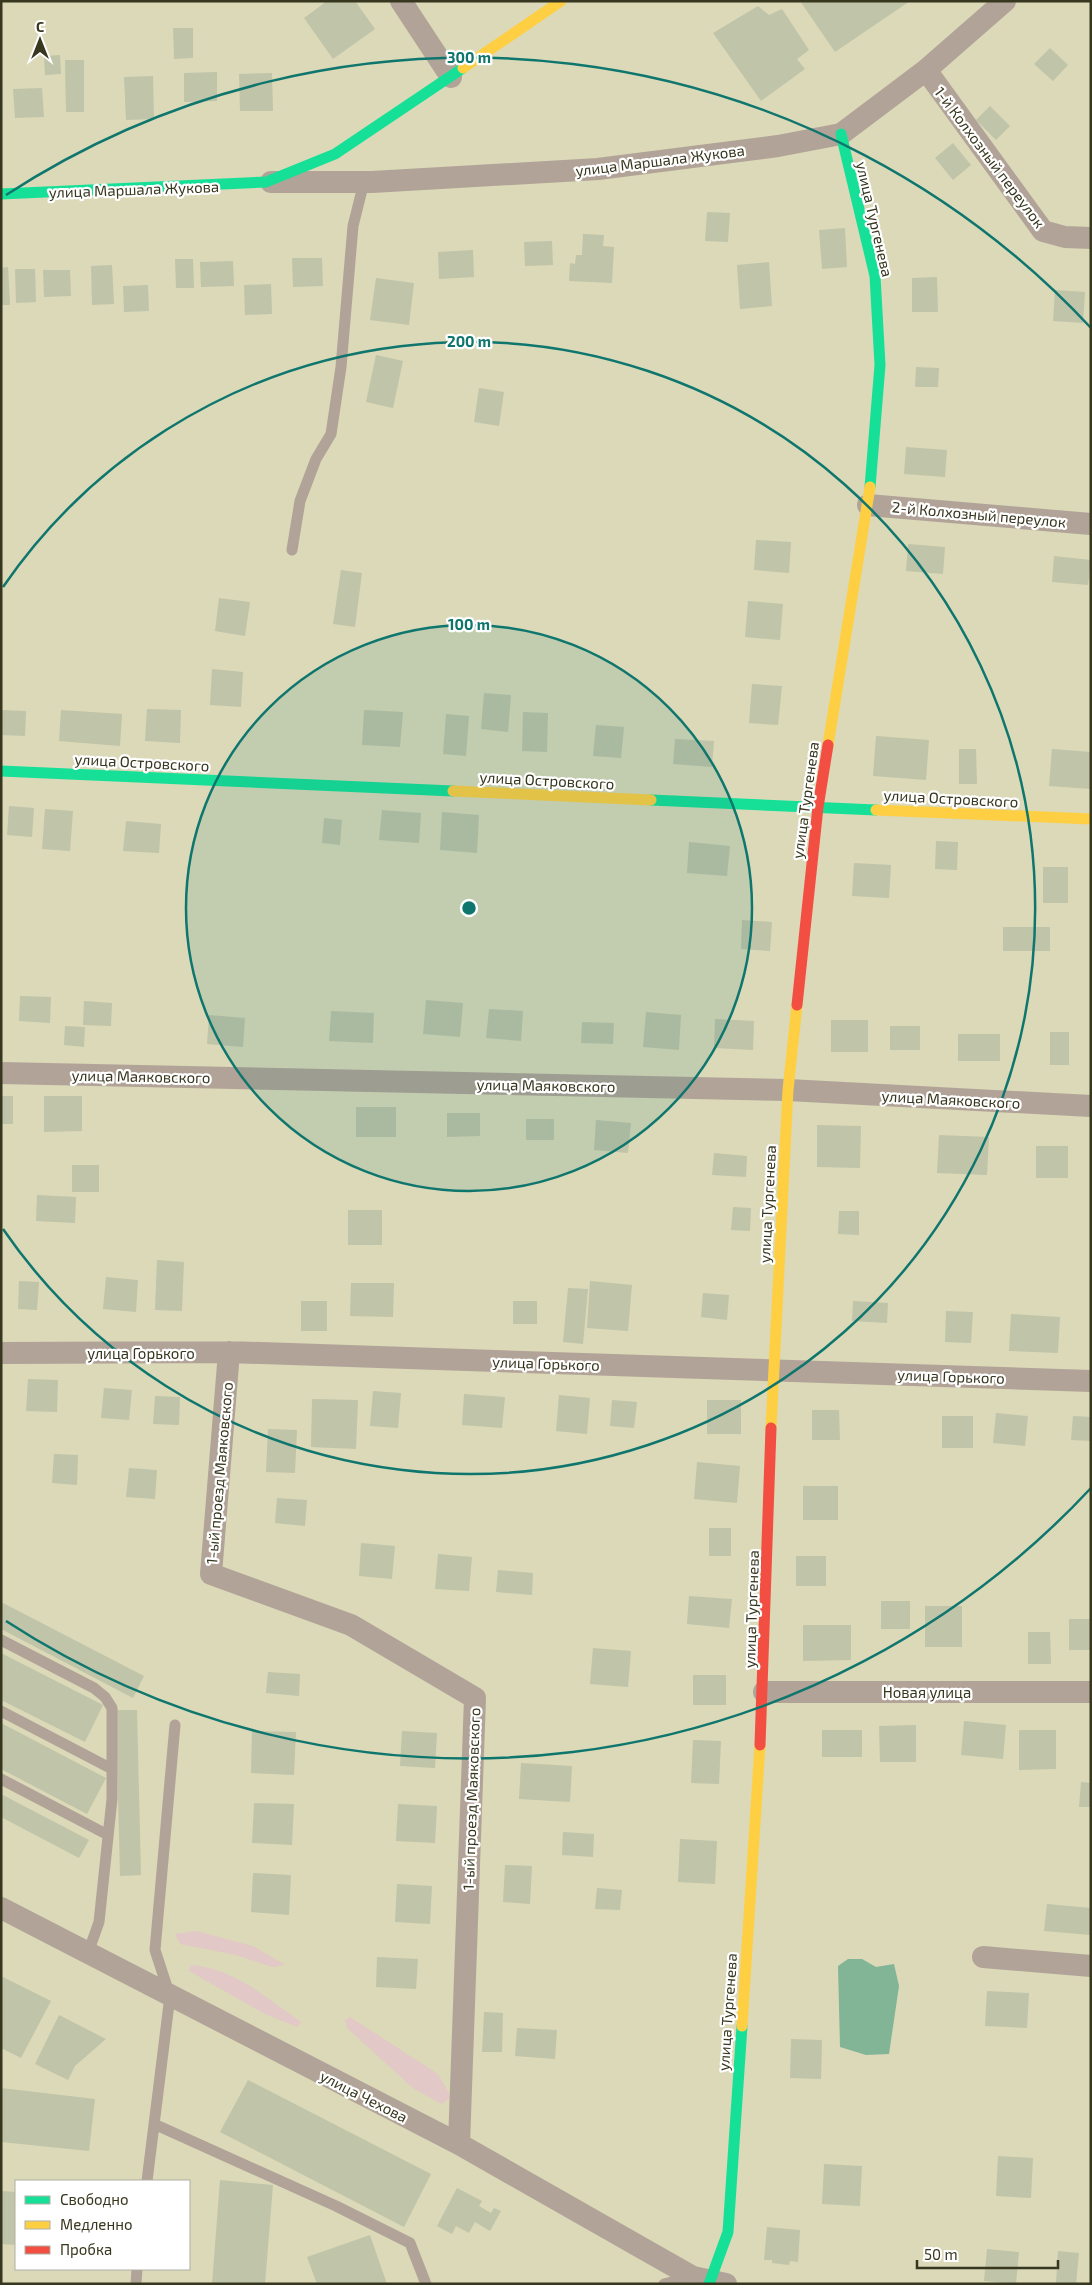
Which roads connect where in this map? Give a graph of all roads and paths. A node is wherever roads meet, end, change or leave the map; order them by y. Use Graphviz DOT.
graph roads {
  1 [pos="401,1"];
  2 [pos="561,1"];
  3 [pos="1005,1"];
  4 [pos="926,70"];
  5 [pos="451,78"];
  6 [pos="841,134"];
  7 [pos="266,182"];
  8 [pos="364,182"];
  9 [pos="1,194"];
  10 [pos="1091,238"];
  11 [pos="868,505"];
  12 [pos="1091,524"];
  13 [pos="292,550"];
  14 [pos="1,771"];
  15 [pos="818,807"];
  16 [pos="1091,819"];
  17 [pos="1,1073"];
  18 [pos="788,1090"];
  19 [pos="1091,1106"];
  20 [pos="229,1352"];
  21 [pos="1,1353"];
  22 [pos="774,1370"];
  23 [pos="1091,1381"];
  24 [pos="1,1640"];
  25 [pos="764,1692"];
  26 [pos="1091,1692"];
  27 [pos="1,1711"];
  28 [pos="176,1725"];
  29 [pos="112,1769"];
  30 [pos="1,1779"];
  31 [pos="108,1834"];
  32 [pos="1,1908"];
  33 [pos="88,1953"];
  34 [pos="983,1957"];
  35 [pos="1091,1966"];
  36 [pos="170,1996"];
  37 [pos="154,2124"];
  38 [pos="460,2144"];
  39 [pos="147,2180"];
  40 [pos="138,2270"];
  41 [pos="709,2281"];
  42 [pos="136,2284"];
  43 [pos="426,2284"];
  44 [pos="664,2284"];
  1 -- 5 [label="street"];
  2 -- 5 [label="street, улица Маршала Жукова"];
  3 -- 4 [label="street, улица Маршала Жукова"];
  4 -- 6 [label="street, улица Маршала Жукова"];
  4 -- 10 [label="street, 1-й Колхозный переулок"];
  5 -- 7 [label="street, улица Маршала Жукова"];
  6 -- 8 [label="street, улица Маршала Жукова"];
  6 -- 11 [label="street, улица Тургенева"];
  7 -- 8 [label="street, улица Маршала Жукова"];
  7 -- 9 [label="street, улица Маршала Жукова"];
  8 -- 13 [label="lane"];
  11 -- 12 [label="street, 2-й Колхозный переулок"];
  11 -- 15 [label="street, улица Тургенева"];
  14 -- 15 [label="street, улица Островского"];
  15 -- 16 [label="street, улица Островского"];
  15 -- 18 [label="street, улица Тургенева"];
  17 -- 18 [label="street, улица Маяковского"];
  18 -- 19 [label="street, улица Маяковского"];
  18 -- 22 [label="street, улица Тургенева"];
  20 -- 21 [label="street, улица Горького"];
  20 -- 22 [label="street, улица Горького"];
  20 -- 38 [label="street, 1-ый проезд Маяковского"];
  22 -- 23 [label="street, улица Горького"];
  22 -- 25 [label="street, улица Тургенева"];
  24 -- 29 [label="lane"];
  25 -- 26 [label="street, Новая улица"];
  25 -- 41 [label="street, улица Тургенева"];
  27 -- 29 [label="lane"];
  28 -- 36 [label="lane"];
  29 -- 31 [label="lane"];
  30 -- 31 [label="lane"];
  31 -- 33 [label="lane"];
  32 -- 33 [label="street, улица Чехова"];
  33 -- 36 [label="street, улица Чехова"];
  34 -- 35 [label="street"];
  36 -- 37 [label="lane"];
  36 -- 38 [label="street, улица Чехова"];
  37 -- 39 [label="lane"];
  37 -- 43 [label="lane"];
  38 -- 41 [label="street, улица Чехова"];
  40 -- 42 [label="lane"];
  41 -- 44 [label="lane"];
}
